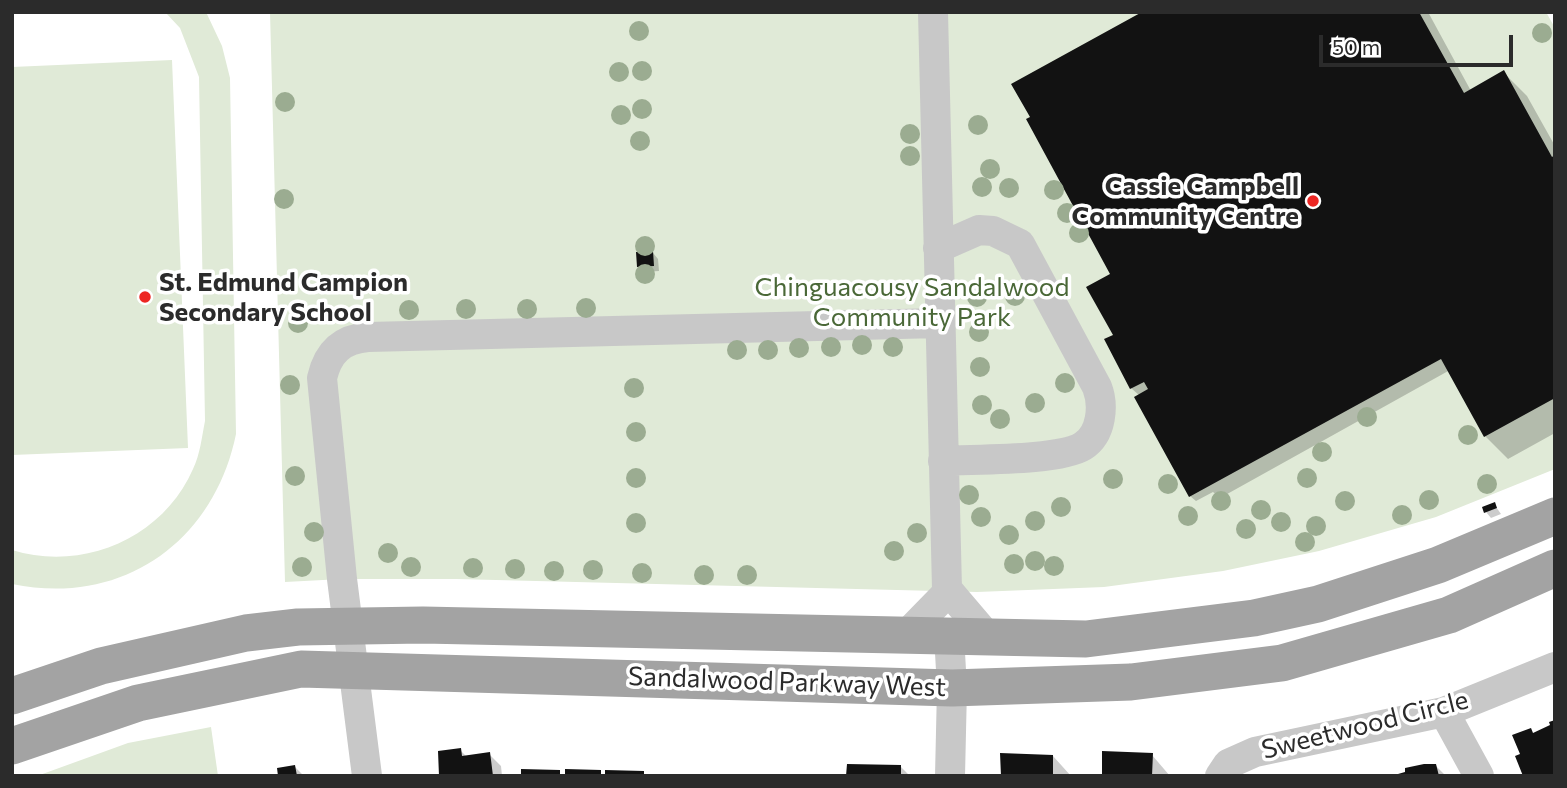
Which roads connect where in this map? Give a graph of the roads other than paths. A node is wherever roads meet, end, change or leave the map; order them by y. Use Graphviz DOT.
graph roads {
  1 [pos="933,12"];
  2 [pos="938,248"];
  3 [pos="940,323"];
  4 [pos="943,461"];
  5 [pos="1555,516"];
  6 [pos="1555,568"];
  7 [pos="948,592"];
  8 [pos="348,624"];
  9 [pos="907,634"];
  10 [pos="949,635"];
  11 [pos="987,636"];
  12 [pos="1555,667"];
  13 [pos="355,669"];
  14 [pos="952,688"];
  15 [pos="12,696"];
  16 [pos="1444,712"];
  17 [pos="12,746"];
  18 [pos="367,776"];
  19 [pos="950,776"];
  20 [pos="1220,776"];
  21 [pos="1479,776"];
  1 -- 2 [label="street"];
  2 -- 3 [label="street"];
  2 -- 4 [label="street"];
  3 -- 4 [label="street"];
  3 -- 8 [label="street"];
  4 -- 7 [label="street"];
  5 -- 11 [label="main road, Sandalwood Parkway West"];
  6 -- 14 [label="main road, Sandalwood Parkway West"];
  7 -- 9 [label="street"];
  7 -- 11 [label="street"];
  8 -- 9 [label="main road, Sandalwood Parkway West"];
  8 -- 13 [label="street"];
  8 -- 15 [label="main road, Sandalwood Parkway West"];
  9 -- 10 [label="main road, Sandalwood Parkway West"];
  10 -- 11 [label="main road, Sandalwood Parkway West"];
  10 -- 14 [label="street"];
  12 -- 16 [label="street, Sweetwood Circle"];
  13 -- 14 [label="main road, Sandalwood Parkway West"];
  13 -- 17 [label="main road, Sandalwood Parkway West"];
  13 -- 18 [label="street"];
  14 -- 19 [label="street"];
  16 -- 20 [label="street, Sweetwood Circle"];
  16 -- 21 [label="street"];
}
